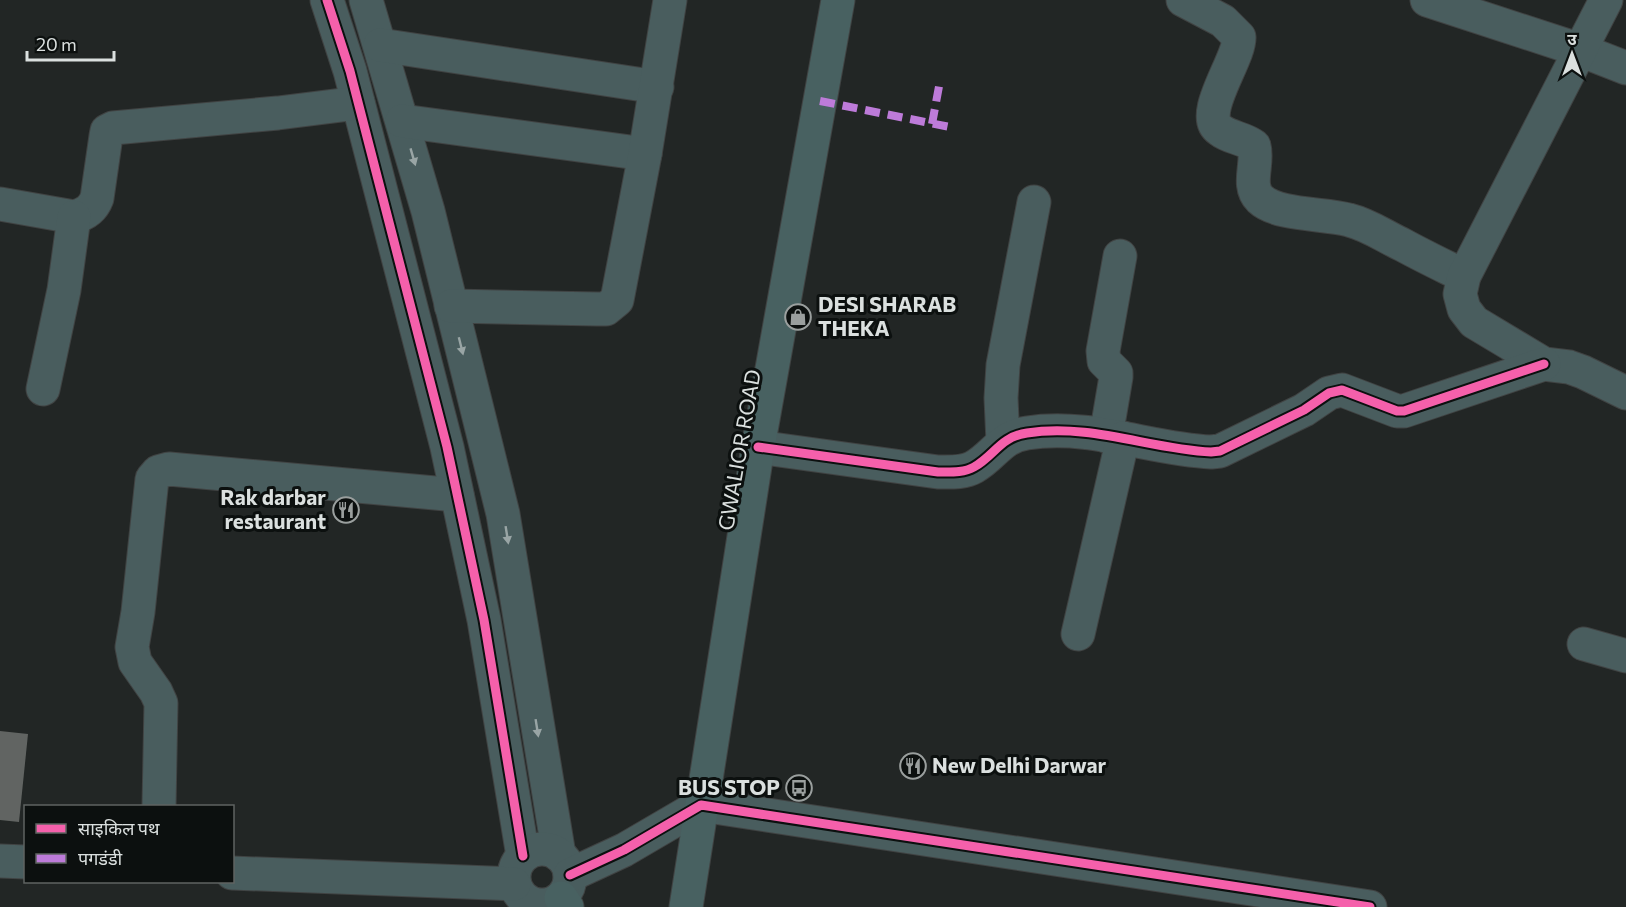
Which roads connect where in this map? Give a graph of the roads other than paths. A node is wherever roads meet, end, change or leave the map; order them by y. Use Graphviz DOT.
graph roads {
  1 [pos="327,0"];
  2 [pos="366,0"];
  3 [pos="670,0"];
  4 [pos="838,0"];
  5 [pos="1183,0"];
  6 [pos="1427,0"];
  7 [pos="1606,0"];
  8 [pos="380,45"];
  9 [pos="1580,50"];
  10 [pos="1626,68"];
  11 [pos="657,87"];
  12 [pos="358,103"];
  13 [pos="402,121"];
  14 [pos="645,154"];
  15 [pos="1034,202"];
  16 [pos="0,204"];
  17 [pos="74,217"];
  18 [pos="1120,256"];
  19 [pos="1464,276"];
  20 [pos="451,306"];
  21 [pos="1544,364"];
  22 [pos="43,389"];
  23 [pos="1626,393"];
  24 [pos="1114,437"];
  25 [pos="1003,442"];
  26 [pos="758,447"];
  27 [pos="457,495"];
  28 [pos="1078,634"];
  29 [pos="1584,644"];
  30 [pos="1626,656"];
  31 [pos="159,805"];
  32 [pos="701,805"];
  33 [pos="0,861"];
  34 [pos="24,862"];
  35 [pos="519,870"];
  36 [pos="234,873"];
  37 [pos="564,884"];
  38 [pos="686,907"];
  39 [pos="1370,907"];
  1 -- 12 [label="street"];
  2 -- 8 [label="street"];
  3 -- 11 [label="street"];
  4 -- 26 [label="main road, GWALIOR ROAD"];
  5 -- 19 [label="street"];
  6 -- 9 [label="street"];
  7 -- 9 [label="street"];
  8 -- 11 [label="street"];
  8 -- 13 [label="street"];
  9 -- 10 [label="street"];
  9 -- 19 [label="street"];
  11 -- 14 [label="street"];
  12 -- 17 [label="street"];
  12 -- 27 [label="street"];
  13 -- 14 [label="street"];
  13 -- 20 [label="street, one-way"];
  14 -- 20 [label="street"];
  15 -- 25 [label="street"];
  16 -- 17 [label="street"];
  17 -- 22 [label="street"];
  18 -- 24 [label="street"];
  19 -- 21 [label="street"];
  20 -- 37 [label="street, one-way"];
  21 -- 23 [label="street"];
  21 -- 24 [label="street"];
  24 -- 25 [label="street"];
  24 -- 28 [label="street"];
  25 -- 26 [label="street"];
  26 -- 32 [label="main road, GWALIOR ROAD"];
  27 -- 31 [label="street"];
  27 -- 35 [label="street"];
  29 -- 30 [label="street"];
  32 -- 37 [label="street"];
  32 -- 38 [label="main road, GWALIOR ROAD"];
  32 -- 39 [label="street"];
  33 -- 34 [label="street"];
  35 -- 36 [label="street"];
  35 -- 37 [label="street"];
  35 -- 37 [label="street"];
}
